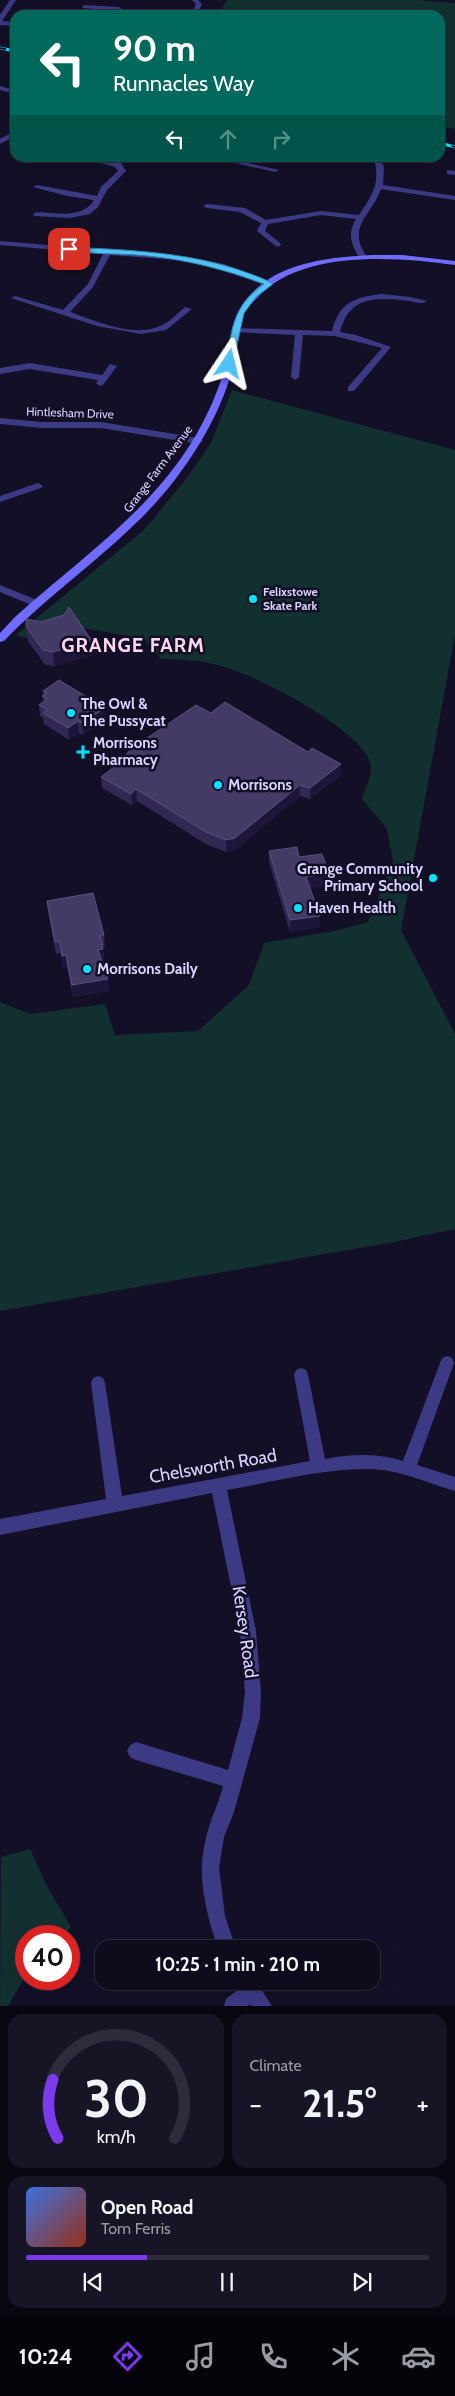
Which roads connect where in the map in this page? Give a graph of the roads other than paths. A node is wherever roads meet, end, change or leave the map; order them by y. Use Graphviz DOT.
graph roads {
  1 [pos="13,0"];
  2 [pos="87,0"];
  3 [pos="84,7"];
  4 [pos="119,9"];
  5 [pos="81,10"];
  6 [pos="0,22"];
  7 [pos="112,162"];
  8 [pos="237,162"];
  9 [pos="379,162"];
  10 [pos="276,170"];
  11 [pos="37,187"];
  12 [pos="380,187"];
  13 [pos="98,198"];
  14 [pos="455,198"];
  15 [pos="207,206"];
  16 [pos="37,214"];
  17 [pos="360,217"];
  18 [pos="265,222"];
  19 [pos="0,243"];
  20 [pos="277,245"];
  21 [pos="108,251"];
  22 [pos="363,257"];
  23 [pos="455,263"];
  24 [pos="270,284"];
  25 [pos="15,298"];
  26 [pos="423,301"];
  27 [pos="188,309"];
  28 [pos="64,313"];
  29 [pos="235,330"];
  30 [pos="299,333"];
  31 [pos="335,334"];
  32 [pos="113,366"];
  33 [pos="0,370"];
  34 [pos="295,377"];
  35 [pos="351,389"];
  36 [pos="0,421"];
  37 [pos="199,441"];
  38 [pos="38,486"];
  39 [pos="0,499"];
  40 [pos="0,588"];
  41 [pos="38,604"];
  42 [pos="0,639"];
  43 [pos="447,1363"];
  44 [pos="301,1375"];
  45 [pos="98,1383"];
  46 [pos="319,1467"];
  47 [pos="408,1469"];
  48 [pos="218,1484"];
  49 [pos="455,1484"];
  50 [pos="114,1504"];
  51 [pos="0,1527"];
  52 [pos="136,1751"];
  53 [pos="234,1780"];
  54 [pos="224,1940"];
  55 [pos="244,1990"];
  56 [pos="250,1990"];
  57 [pos="233,2006"];
  58 [pos="263,2006"];
  1 -- 6 [label="street"];
  2 -- 3 [label="street"];
  3 -- 4 [label="street"];
  3 -- 5 [label="street"];
  7 -- 13 [label="street"];
  8 -- 10 [label="street"];
  9 -- 12 [label="street"];
  11 -- 13 [label="street"];
  12 -- 14 [label="street"];
  12 -- 17 [label="street"];
  13 -- 16 [label="street"];
  15 -- 18 [label="street"];
  17 -- 18 [label="street"];
  17 -- 22 [label="street"];
  18 -- 20 [label="street"];
  19 -- 21 [label="street"];
  21 -- 24 [label="street"];
  21 -- 28 [label="street"];
  22 -- 23 [label="street, Grange Farm Avenue"];
  22 -- 24 [label="street, Grange Farm Avenue"];
  24 -- 29 [label="street, Grange Farm Avenue"];
  25 -- 28 [label="street"];
  26 -- 31 [label="street"];
  27 -- 28 [label="street"];
  29 -- 30 [label="street"];
  29 -- 37 [label="street, Grange Farm Avenue"];
  30 -- 31 [label="street"];
  30 -- 34 [label="street"];
  31 -- 35 [label="street"];
  32 -- 33 [label="street"];
  36 -- 37 [label="street, Hintlesham Drive"];
  37 -- 41 [label="street, Grange Farm Avenue"];
  38 -- 39 [label="street"];
  40 -- 41 [label="street"];
  41 -- 42 [label="street, Grange Farm Avenue"];
  43 -- 47 [label="street"];
  44 -- 46 [label="street"];
  45 -- 50 [label="street"];
  46 -- 47 [label="street, Chelsworth Road"];
  46 -- 48 [label="street, Chelsworth Road"];
  47 -- 49 [label="street, Chelsworth Road"];
  48 -- 50 [label="street, Chelsworth Road"];
  48 -- 53 [label="street, Kersey Road"];
  50 -- 51 [label="street, Chelsworth Road"];
  52 -- 53 [label="street"];
  53 -- 54 [label="street, Kersey Road"];
  55 -- 57 [label="street"];
  56 -- 58 [label="street"];
}
